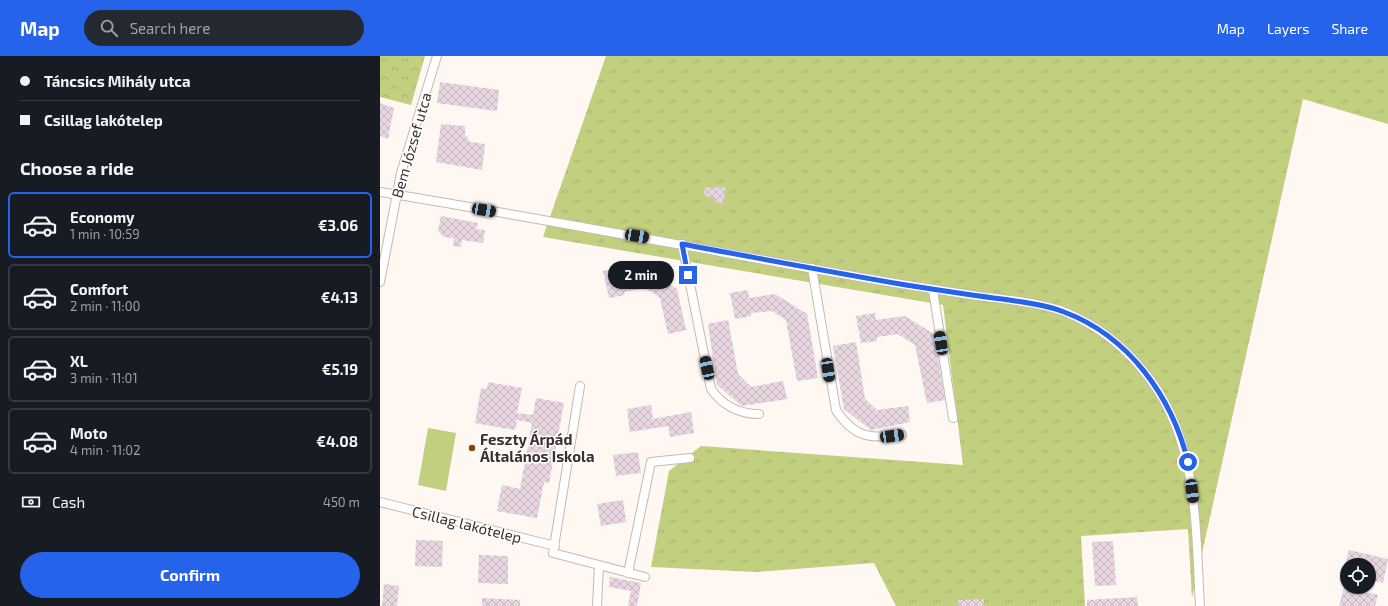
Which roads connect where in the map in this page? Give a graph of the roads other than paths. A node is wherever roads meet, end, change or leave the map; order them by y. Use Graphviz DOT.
graph roads {
  1 [pos="438,56"];
  2 [pos="380,192"];
  3 [pos="396,194"];
  4 [pos="682,244"];
  5 [pos="812,268"];
  6 [pos="380,282"];
  7 [pos="933,290"];
  8 [pos="580,386"];
  9 [pos="759,414"];
  10 [pos="953,418"];
  11 [pos="902,435"];
  12 [pos="690,458"];
  13 [pos="380,502"];
  14 [pos="554,546"];
  15 [pos="599,565"];
  16 [pos="628,573"];
  17 [pos="645,577"];
  18 [pos="596,606"];
  19 [pos="1200,606"];
  1 -- 3 [label="street, Bem József utca"];
  2 -- 3 [label="street"];
  3 -- 4 [label="street"];
  3 -- 6 [label="street, Bem József utca"];
  4 -- 5 [label="street"];
  4 -- 9 [label="street"];
  5 -- 7 [label="street"];
  5 -- 11 [label="street"];
  7 -- 10 [label="street"];
  7 -- 19 [label="street"];
  8 -- 14 [label="street"];
  12 -- 16 [label="street"];
  13 -- 14 [label="street, Csillag lakótelep"];
  14 -- 15 [label="street, Csillag lakótelep"];
  15 -- 16 [label="street, Csillag lakótelep"];
  15 -- 18 [label="street"];
  16 -- 17 [label="street, Csillag lakótelep"];
}
